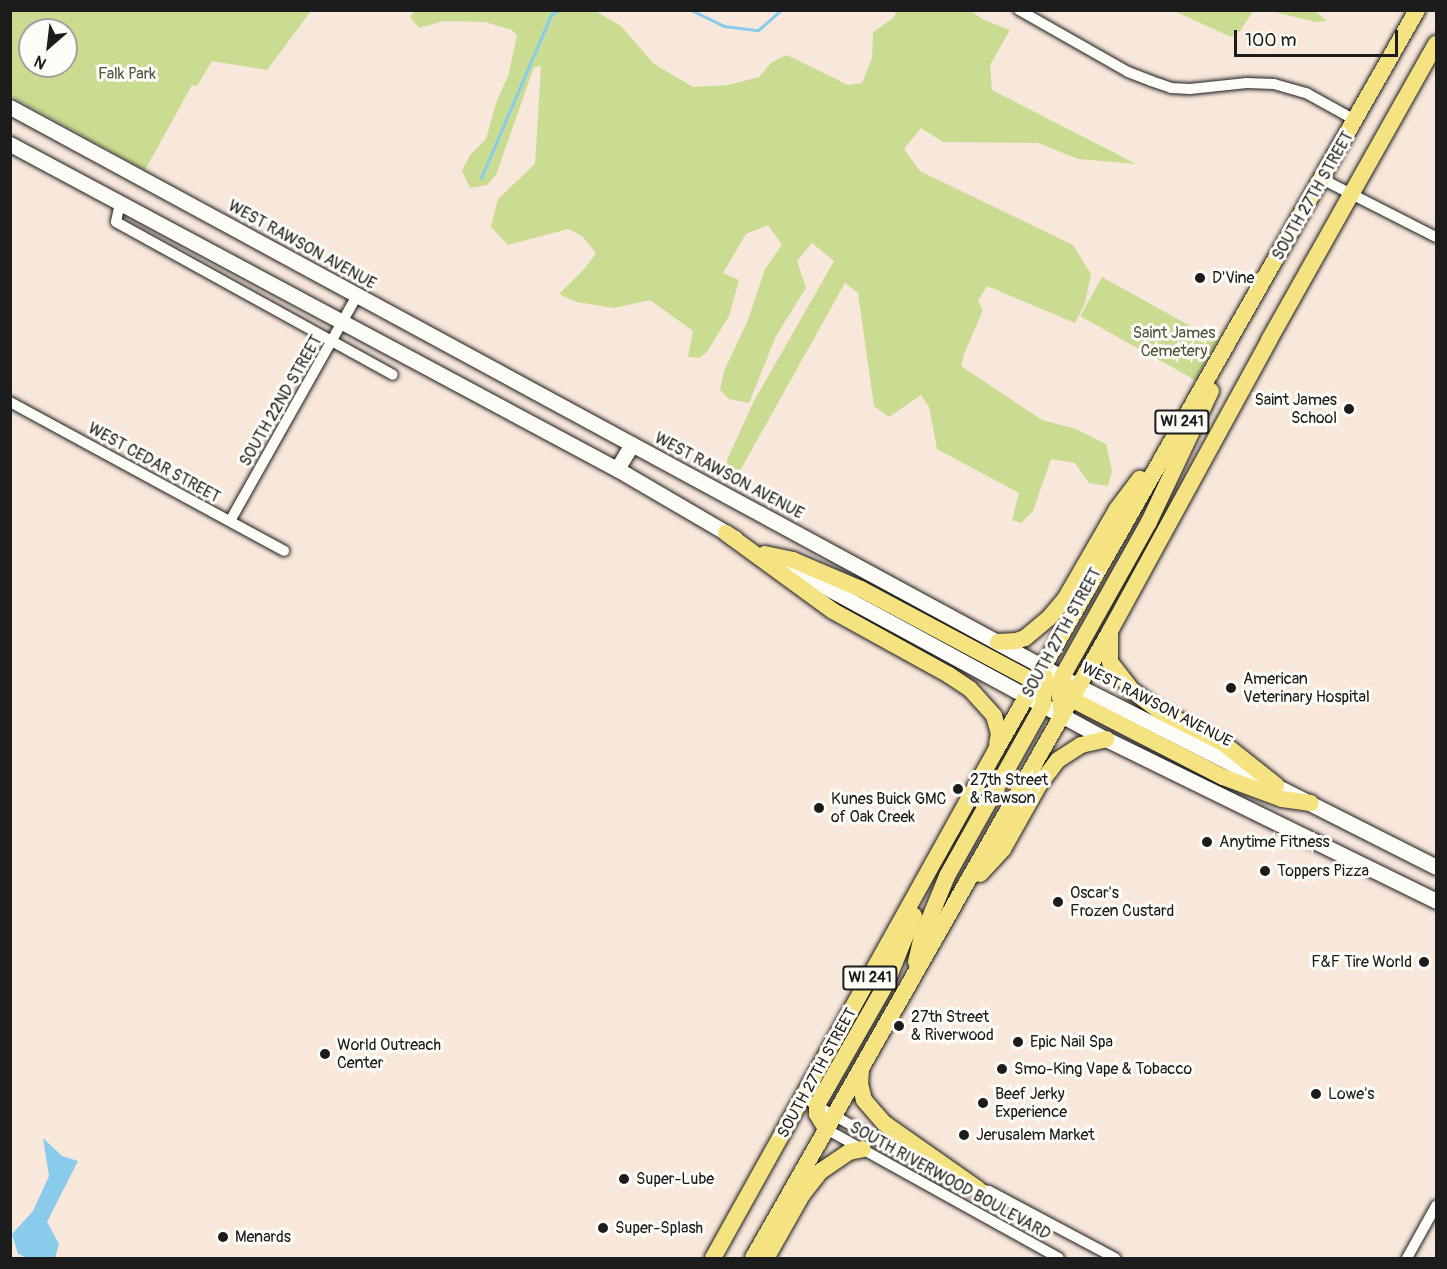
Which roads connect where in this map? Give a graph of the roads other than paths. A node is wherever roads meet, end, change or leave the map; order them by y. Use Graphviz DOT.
graph roads {
  1 [pos="1018,10"];
  2 [pos="1417,10"];
  3 [pos="1437,44"];
  4 [pos="10,107"];
  5 [pos="1355,120"];
  6 [pos="10,144"];
  7 [pos="1322,179"];
  8 [pos="1352,194"];
  9 [pos="120,203"];
  10 [pos="1437,237"];
  11 [pos="357,296"];
  12 [pos="343,322"];
  13 [pos="332,341"];
  14 [pos="1224,352"];
  15 [pos="393,375"];
  16 [pos="10,402"];
  17 [pos="1175,434"];
  18 [pos="632,444"];
  19 [pos="617,469"];
  20 [pos="230,521"];
  21 [pos="726,533"];
  22 [pos="284,551"];
  23 [pos="765,554"];
  24 [pos="1110,631"];
  25 [pos="998,642"];
  26 [pos="1043,666"];
  27 [pos="1053,691"];
  28 [pos="1062,716"];
  29 [pos="1106,740"];
  30 [pos="996,750"];
  31 [pos="1276,785"];
  32 [pos="1311,803"];
  33 [pos="1437,867"];
  34 [pos="960,894"];
  35 [pos="1437,901"];
  36 [pos="914,972"];
  37 [pos="861,1067"];
  38 [pos="810,1102"];
  39 [pos="830,1122"];
  40 [pos="862,1149"];
  41 [pos="978,1189"];
  42 [pos="1437,1206"];
  43 [pos="715,1256"];
  44 [pos="753,1258"];
  45 [pos="766,1258"];
  46 [pos="1059,1258"];
  47 [pos="1115,1258"];
  48 [pos="1407,1258"];
  1 -- 5 [label="street"];
  2 -- 5 [label="main road, SOUTH 27TH STREET / WI 241"];
  3 -- 8 [label="main road, SOUTH 27TH STREET / WI 241"];
  4 -- 11 [label="main road, WEST RAWSON AVENUE"];
  5 -- 7 [label="main road, SOUTH 27TH STREET / WI 241"];
  6 -- 9 [label="main road"];
  7 -- 8 [label="street"];
  7 -- 14 [label="main road, SOUTH 27TH STREET / WI 241"];
  8 -- 10 [label="street"];
  8 -- 24 [label="main road, SOUTH 27TH STREET / WI 241"];
  9 -- 12 [label="main road"];
  9 -- 13 [label="street"];
  11 -- 12 [label="street, SOUTH 22ND STREET"];
  11 -- 18 [label="main road, WEST RAWSON AVENUE"];
  12 -- 13 [label="street, SOUTH 22ND STREET"];
  12 -- 19 [label="main road"];
  13 -- 15 [label="street"];
  13 -- 20 [label="street, SOUTH 22ND STREET"];
  14 -- 17 [label="main road, SOUTH 27TH STREET / WI 241"];
  14 -- 27 [label="main road"];
  16 -- 20 [label="street, WEST CEDAR STREET"];
  17 -- 25 [label="main road"];
  17 -- 26 [label="main road, SOUTH 27TH STREET / WI 241"];
  18 -- 19 [label="main road"];
  18 -- 25 [label="main road, WEST RAWSON AVENUE"];
  19 -- 21 [label="main road"];
  20 -- 22 [label="street, WEST CEDAR STREET"];
  21 -- 23 [label="main road"];
  21 -- 30 [label="main road"];
  23 -- 27 [label="main road"];
  24 -- 27 [label="main road, SOUTH 27TH STREET / WI 241"];
  24 -- 31 [label="main road"];
  25 -- 26 [label="main road, WEST RAWSON AVENUE"];
  26 -- 27 [label="main road, SOUTH 27TH STREET / WI 241"];
  27 -- 28 [label="main road, SOUTH 27TH STREET / WI 241"];
  27 -- 30 [label="main road, SOUTH 27TH STREET / WI 241"];
  27 -- 31 [label="main road, WEST RAWSON AVENUE"];
  27 -- 32 [label="main road"];
  27 -- 36 [label="main road"];
  28 -- 29 [label="main road"];
  28 -- 34 [label="main road, SOUTH 27TH STREET / WI 241"];
  29 -- 34 [label="main road"];
  29 -- 35 [label="main road"];
  30 -- 38 [label="main road, SOUTH 27TH STREET / WI 241"];
  31 -- 32 [label="main road, WEST RAWSON AVENUE"];
  32 -- 33 [label="main road, WEST RAWSON AVENUE"];
  34 -- 36 [label="main road, SOUTH 27TH STREET / WI 241"];
  36 -- 37 [label="main road, SOUTH 27TH STREET / WI 241"];
  37 -- 39 [label="main road, SOUTH 27TH STREET / WI 241"];
  37 -- 41 [label="main road"];
  38 -- 39 [label="main road"];
  38 -- 43 [label="main road, SOUTH 27TH STREET / WI 241"];
  39 -- 40 [label="street, SOUTH RIVERWOOD BOULEVARD"];
  39 -- 41 [label="street, SOUTH RIVERWOOD BOULEVARD"];
  39 -- 44 [label="main road, SOUTH 27TH STREET / WI 241"];
  40 -- 45 [label="main road"];
  40 -- 46 [label="street, SOUTH RIVERWOOD BOULEVARD"];
  41 -- 47 [label="street, SOUTH RIVERWOOD BOULEVARD"];
  42 -- 48 [label="street"];
}
